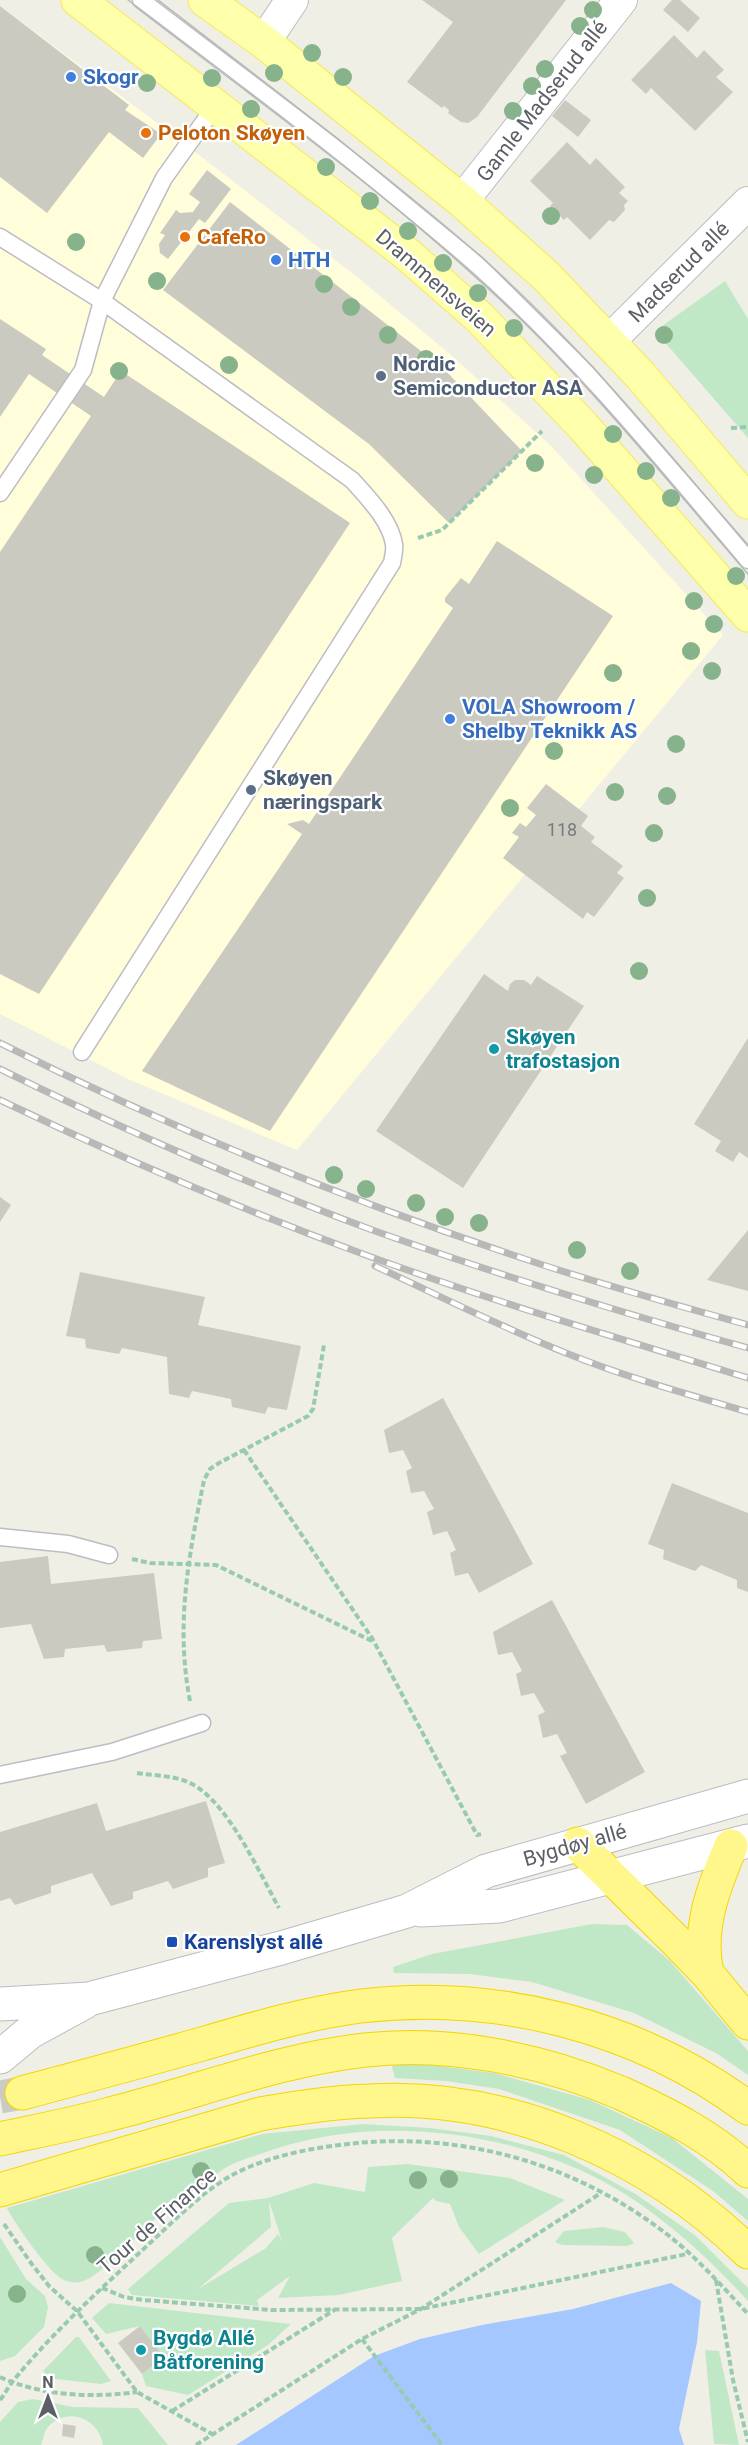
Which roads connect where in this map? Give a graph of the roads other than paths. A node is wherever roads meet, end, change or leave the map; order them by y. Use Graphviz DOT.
graph roads {
  1 [pos="78,0"];
  2 [pos="141,0"];
  3 [pos="205,0"];
  4 [pos="292,0"];
  5 [pos="621,0"];
  6 [pos="264,42"];
  7 [pos="216,105"];
  8 [pos="462,201"];
  9 [pos="748,203"];
  10 [pos="0,237"];
  11 [pos="102,301"];
  12 [pos="609,341"];
  13 [pos="0,493"];
  14 [pos="748,502"];
  15 [pos="748,560"];
  16 [pos="748,615"];
  17 [pos="82,1052"];
  18 [pos="0,1538"];
  19 [pos="109,1555"];
  20 [pos="198,1724"];
  21 [pos="0,1774"];
  22 [pos="748,1796"];
  23 [pos="740,1843"];
  24 [pos="578,1844"];
  25 [pos="611,1877"];
  26 [pos="407,1911"];
  27 [pos="707,1973"];
  28 [pos="89,1999"];
  29 [pos="0,2004"];
  30 [pos="748,2024"];
  31 [pos="0,2057"];
  32 [pos="22,2093"];
  33 [pos="748,2108"];
  34 [pos="0,2139"];
  35 [pos="748,2171"];
  36 [pos="0,2190"];
  37 [pos="748,2252"];
  1 -- 7 [label="main road, Drammensveien"];
  2 -- 15 [label="lane"];
  3 -- 6 [label="main road"];
  4 -- 6 [label="street"];
  5 -- 8 [label="street, Gamle Madserud allé"];
  6 -- 8 [label="main road"];
  7 -- 11 [label="lane"];
  7 -- 16 [label="main road, Drammensveien"];
  8 -- 12 [label="main road"];
  9 -- 12 [label="street, Madserud allé"];
  10 -- 11 [label="lane"];
  11 -- 13 [label="lane"];
  11 -- 17 [label="lane"];
  12 -- 14 [label="main road"];
  18 -- 19 [label="lane"];
  20 -- 21 [label="lane"];
  22 -- 24 [label="main road, Bygdøy allé"];
  23 -- 25 [label="main road, Bygdøy allé"];
  23 -- 27 [label="highway"];
  24 -- 25 [label="highway"];
  24 -- 26 [label="main road, Bygdøy allé"];
  25 -- 26 [label="main road, Bygdøy allé"];
  25 -- 27 [label="highway"];
  26 -- 28 [label="main road, Bygdøy allé"];
  27 -- 30 [label="highway"];
  28 -- 29 [label="main road, Bygdøy allé"];
  28 -- 31 [label="main road, Bygdøy allé"];
  32 -- 33 [label="highway"];
  34 -- 35 [label="highway"];
  36 -- 37 [label="highway"];
}
